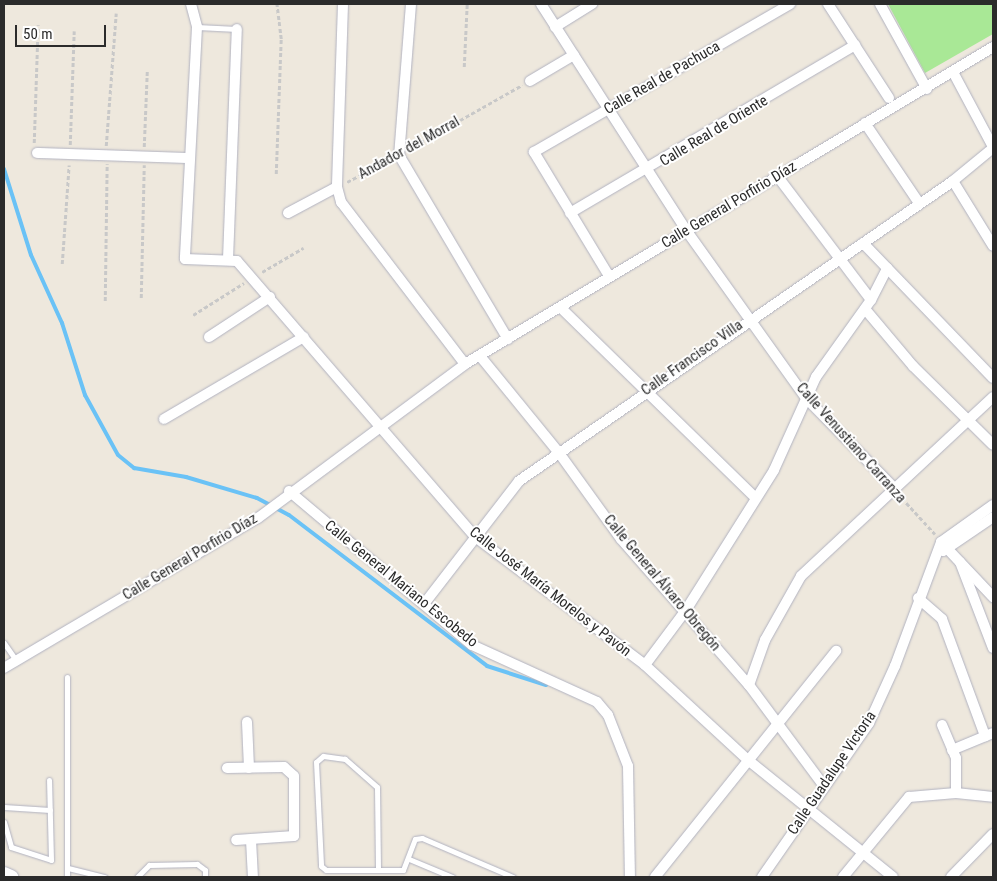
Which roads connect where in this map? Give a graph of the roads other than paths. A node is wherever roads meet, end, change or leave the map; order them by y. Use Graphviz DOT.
graph roads {
  1 [pos="191,4"];
  2 [pos="343,4"];
  3 [pos="411,4"];
  4 [pos="541,4"];
  5 [pos="592,4"];
  6 [pos="790,4"];
  7 [pos="828,4"];
  8 [pos="880,4"];
  9 [pos="197,27"];
  10 [pos="555,27"];
  11 [pos="237,29"];
  12 [pos="855,45"];
  13 [pos="993,47"];
  14 [pos="574,55"];
  15 [pos="953,72"];
  16 [pos="530,81"];
  17 [pos="927,89"];
  18 [pos="889,98"];
  19 [pos="610,109"];
  20 [pos="865,123"];
  21 [pos="993,147"];
  22 [pos="37,153"];
  23 [pos="189,158"];
  24 [pos="648,171"];
  25 [pos="778,177"];
  26 [pos="953,181"];
  27 [pos="337,187"];
  28 [pos="919,203"];
  29 [pos="288,213"];
  30 [pos="570,213"];
  31 [pos="686,230"];
  32 [pos="863,243"];
  33 [pos="993,246"];
  34 [pos="232,260"];
  35 [pos="840,260"];
  36 [pos="887,268"];
  37 [pos="609,276"];
  38 [pos="270,297"];
  39 [pos="868,304"];
  40 [pos="561,308"];
  41 [pos="752,317"];
  42 [pos="209,337"];
  43 [pos="304,337"];
  44 [pos="508,338"];
  45 [pos="480,356"];
  46 [pos="465,364"];
  47 [pos="993,378"];
  48 [pos="646,390"];
  49 [pos="993,397"];
  50 [pos="806,398"];
  51 [pos="164,419"];
  52 [pos="971,419"];
  53 [pos="379,427"];
  54 [pos="993,445"];
  55 [pos="559,453"];
  56 [pos="895,489"];
  57 [pos="286,493"];
  58 [pos="756,498"];
  59 [pos="993,505"];
  60 [pos="993,517"];
  61 [pos="980,519"];
  62 [pos="474,536"];
  63 [pos="942,548"];
  64 [pos="960,562"];
  65 [pos="993,597"];
  66 [pos="918,598"];
  67 [pos="424,604"];
  68 [pos="686,610"];
  69 [pos="4,643"];
  70 [pos="993,648"];
  71 [pos="836,651"];
  72 [pos="16,660"];
  73 [pos="644,664"];
  74 [pos="4,668"];
  75 [pos="67,677"];
  76 [pos="749,685"];
  77 [pos="247,722"];
  78 [pos="777,723"];
  79 [pos="942,725"];
  80 [pos="989,735"];
  81 [pos="952,750"];
  82 [pos="748,760"];
  83 [pos="227,768"];
  84 [pos="249,768"];
  85 [pos="49,780"];
  86 [pos="824,786"];
  87 [pos="956,793"];
  88 [pos="993,797"];
  89 [pos="4,807"];
  90 [pos="809,807"];
  91 [pos="50,810"];
  92 [pos="4,822"];
  93 [pos="993,834"];
  94 [pos="236,840"];
  95 [pos="251,840"];
  96 [pos="864,851"];
  97 [pos="409,859"];
  98 [pos="68,868"];
  99 [pos="378,869"];
  100 [pos="4,874"];
  101 [pos="335,874"];
  102 [pos="11,877"];
  103 [pos="67,877"];
  104 [pos="105,877"];
  105 [pos="137,877"];
  106 [pos="205,877"];
  107 [pos="253,877"];
  108 [pos="452,877"];
  109 [pos="513,877"];
  110 [pos="630,877"];
  111 [pos="655,877"];
  112 [pos="762,877"];
  113 [pos="843,877"];
  114 [pos="893,877"];
  115 [pos="951,877"];
  1 -- 9 [label="street"];
  2 -- 27 [label="street"];
  3 -- 44 [label="street"];
  4 -- 10 [label="street, Calle Venustiano Carranza"];
  5 -- 10 [label="street"];
  6 -- 19 [label="street, Calle Real de Pachuca"];
  7 -- 12 [label="street"];
  8 -- 17 [label="street"];
  9 -- 11 [label="lane"];
  9 -- 23 [label="street"];
  10 -- 14 [label="street, Calle Venustiano Carranza"];
  11 -- 34 [label="street"];
  12 -- 18 [label="street"];
  12 -- 24 [label="street, Calle Real de Oriente"];
  13 -- 15 [label="street, Calle General Porfirio Díaz"];
  14 -- 16 [label="street"];
  14 -- 19 [label="street, Calle Venustiano Carranza"];
  15 -- 17 [label="street, Calle General Porfirio Díaz"];
  15 -- 21 [label="street"];
  17 -- 20 [label="street, Calle General Porfirio Díaz"];
  19 -- 24 [label="street, Calle Venustiano Carranza"];
  19 -- 30 [label="street, Calle Real de Pachuca"];
  20 -- 25 [label="street, Calle General Porfirio Díaz"];
  20 -- 28 [label="street"];
  21 -- 26 [label="street, Calle Francisco Villa"];
  22 -- 23 [label="street"];
  23 -- 34 [label="street"];
  24 -- 30 [label="street, Calle Real de Oriente"];
  24 -- 31 [label="street, Calle Venustiano Carranza"];
  25 -- 31 [label="street, Calle General Porfirio Díaz"];
  25 -- 35 [label="street"];
  26 -- 28 [label="street, Calle Francisco Villa"];
  26 -- 33 [label="street"];
  27 -- 29 [label="street"];
  27 -- 46 [label="street"];
  28 -- 32 [label="street, Calle Francisco Villa"];
  30 -- 37 [label="street"];
  31 -- 37 [label="street, Calle General Porfirio Díaz"];
  31 -- 41 [label="street, Calle Venustiano Carranza"];
  32 -- 35 [label="street, Calle Francisco Villa"];
  32 -- 36 [label="street"];
  34 -- 38 [label="street, Calle José María Morelos y Pavón"];
  35 -- 39 [label="street"];
  35 -- 41 [label="street, Calle Francisco Villa"];
  36 -- 39 [label="street"];
  36 -- 47 [label="street"];
  37 -- 40 [label="street, Calle General Porfirio Díaz"];
  38 -- 42 [label="street"];
  38 -- 43 [label="street, Calle José María Morelos y Pavón"];
  39 -- 50 [label="street"];
  39 -- 52 [label="street"];
  40 -- 44 [label="street, Calle General Porfirio Díaz"];
  40 -- 48 [label="street"];
  41 -- 48 [label="street, Calle Francisco Villa"];
  41 -- 50 [label="street, Calle Venustiano Carranza"];
  43 -- 51 [label="street"];
  43 -- 53 [label="street, Calle José María Morelos y Pavón"];
  44 -- 45 [label="street, Calle General Porfirio Díaz"];
  45 -- 46 [label="street, Calle General Porfirio Díaz"];
  45 -- 55 [label="street, Calle General Álvaro Obregón"];
  46 -- 53 [label="street, Calle General Porfirio Díaz"];
  48 -- 55 [label="street, Calle Francisco Villa"];
  48 -- 58 [label="street"];
  49 -- 52 [label="street"];
  50 -- 56 [label="street, Calle Venustiano Carranza"];
  50 -- 58 [label="street"];
  52 -- 54 [label="street"];
  52 -- 56 [label="street"];
  53 -- 57 [label="street, Calle General Porfirio Díaz"];
  53 -- 62 [label="street, Calle José María Morelos y Pavón"];
  55 -- 62 [label="street, Calle Francisco Villa"];
  55 -- 68 [label="street, Calle General Álvaro Obregón"];
  56 -- 76 [label="street"];
  57 -- 67 [label="street, Calle General Mariano Escobedo"];
  57 -- 72 [label="street, Calle General Porfirio Díaz"];
  58 -- 68 [label="street"];
  59 -- 61 [label="street"];
  60 -- 61 [label="street"];
  61 -- 63 [label="street"];
  62 -- 67 [label="street, Calle Francisco Villa"];
  62 -- 73 [label="street, Calle José María Morelos y Pavón"];
  63 -- 64 [label="street"];
  63 -- 66 [label="street, Calle Guadalupe Victoria"];
  64 -- 65 [label="street"];
  64 -- 70 [label="street"];
  66 -- 80 [label="street"];
  66 -- 86 [label="street, Calle Guadalupe Victoria"];
  67 -- 110 [label="street, Calle General Mariano Escobedo"];
  68 -- 73 [label="street"];
  68 -- 76 [label="street, Calle General Álvaro Obregón"];
  69 -- 72 [label="lane"];
  71 -- 78 [label="street"];
  72 -- 74 [label="street, Calle General Porfirio Díaz"];
  73 -- 82 [label="street, Calle José María Morelos y Pavón"];
  75 -- 98 [label="lane"];
  76 -- 78 [label="street, Calle General Álvaro Obregón"];
  77 -- 84 [label="street"];
  78 -- 82 [label="street"];
  78 -- 86 [label="street, Calle General Álvaro Obregón"];
  79 -- 81 [label="street"];
  80 -- 81 [label="street"];
  81 -- 87 [label="street"];
  82 -- 90 [label="street, Calle José María Morelos y Pavón"];
  82 -- 111 [label="street"];
  83 -- 84 [label="street"];
  84 -- 95 [label="street"];
  85 -- 91 [label="lane"];
  86 -- 90 [label="street, Calle Guadalupe Victoria"];
  87 -- 88 [label="street"];
  87 -- 96 [label="street"];
  89 -- 91 [label="lane"];
  90 -- 96 [label="street"];
  90 -- 112 [label="street, Calle Guadalupe Victoria"];
  91 -- 92 [label="lane"];
  93 -- 115 [label="street"];
  94 -- 95 [label="street"];
  95 -- 107 [label="street"];
  96 -- 113 [label="street"];
  96 -- 114 [label="street"];
  97 -- 99 [label="lane"];
  97 -- 108 [label="lane"];
  97 -- 109 [label="lane"];
  98 -- 103 [label="lane"];
  98 -- 104 [label="lane"];
  99 -- 101 [label="lane"];
  99 -- 101 [label="lane"];
  100 -- 102 [label="main road"];
  105 -- 106 [label="lane"];
}
